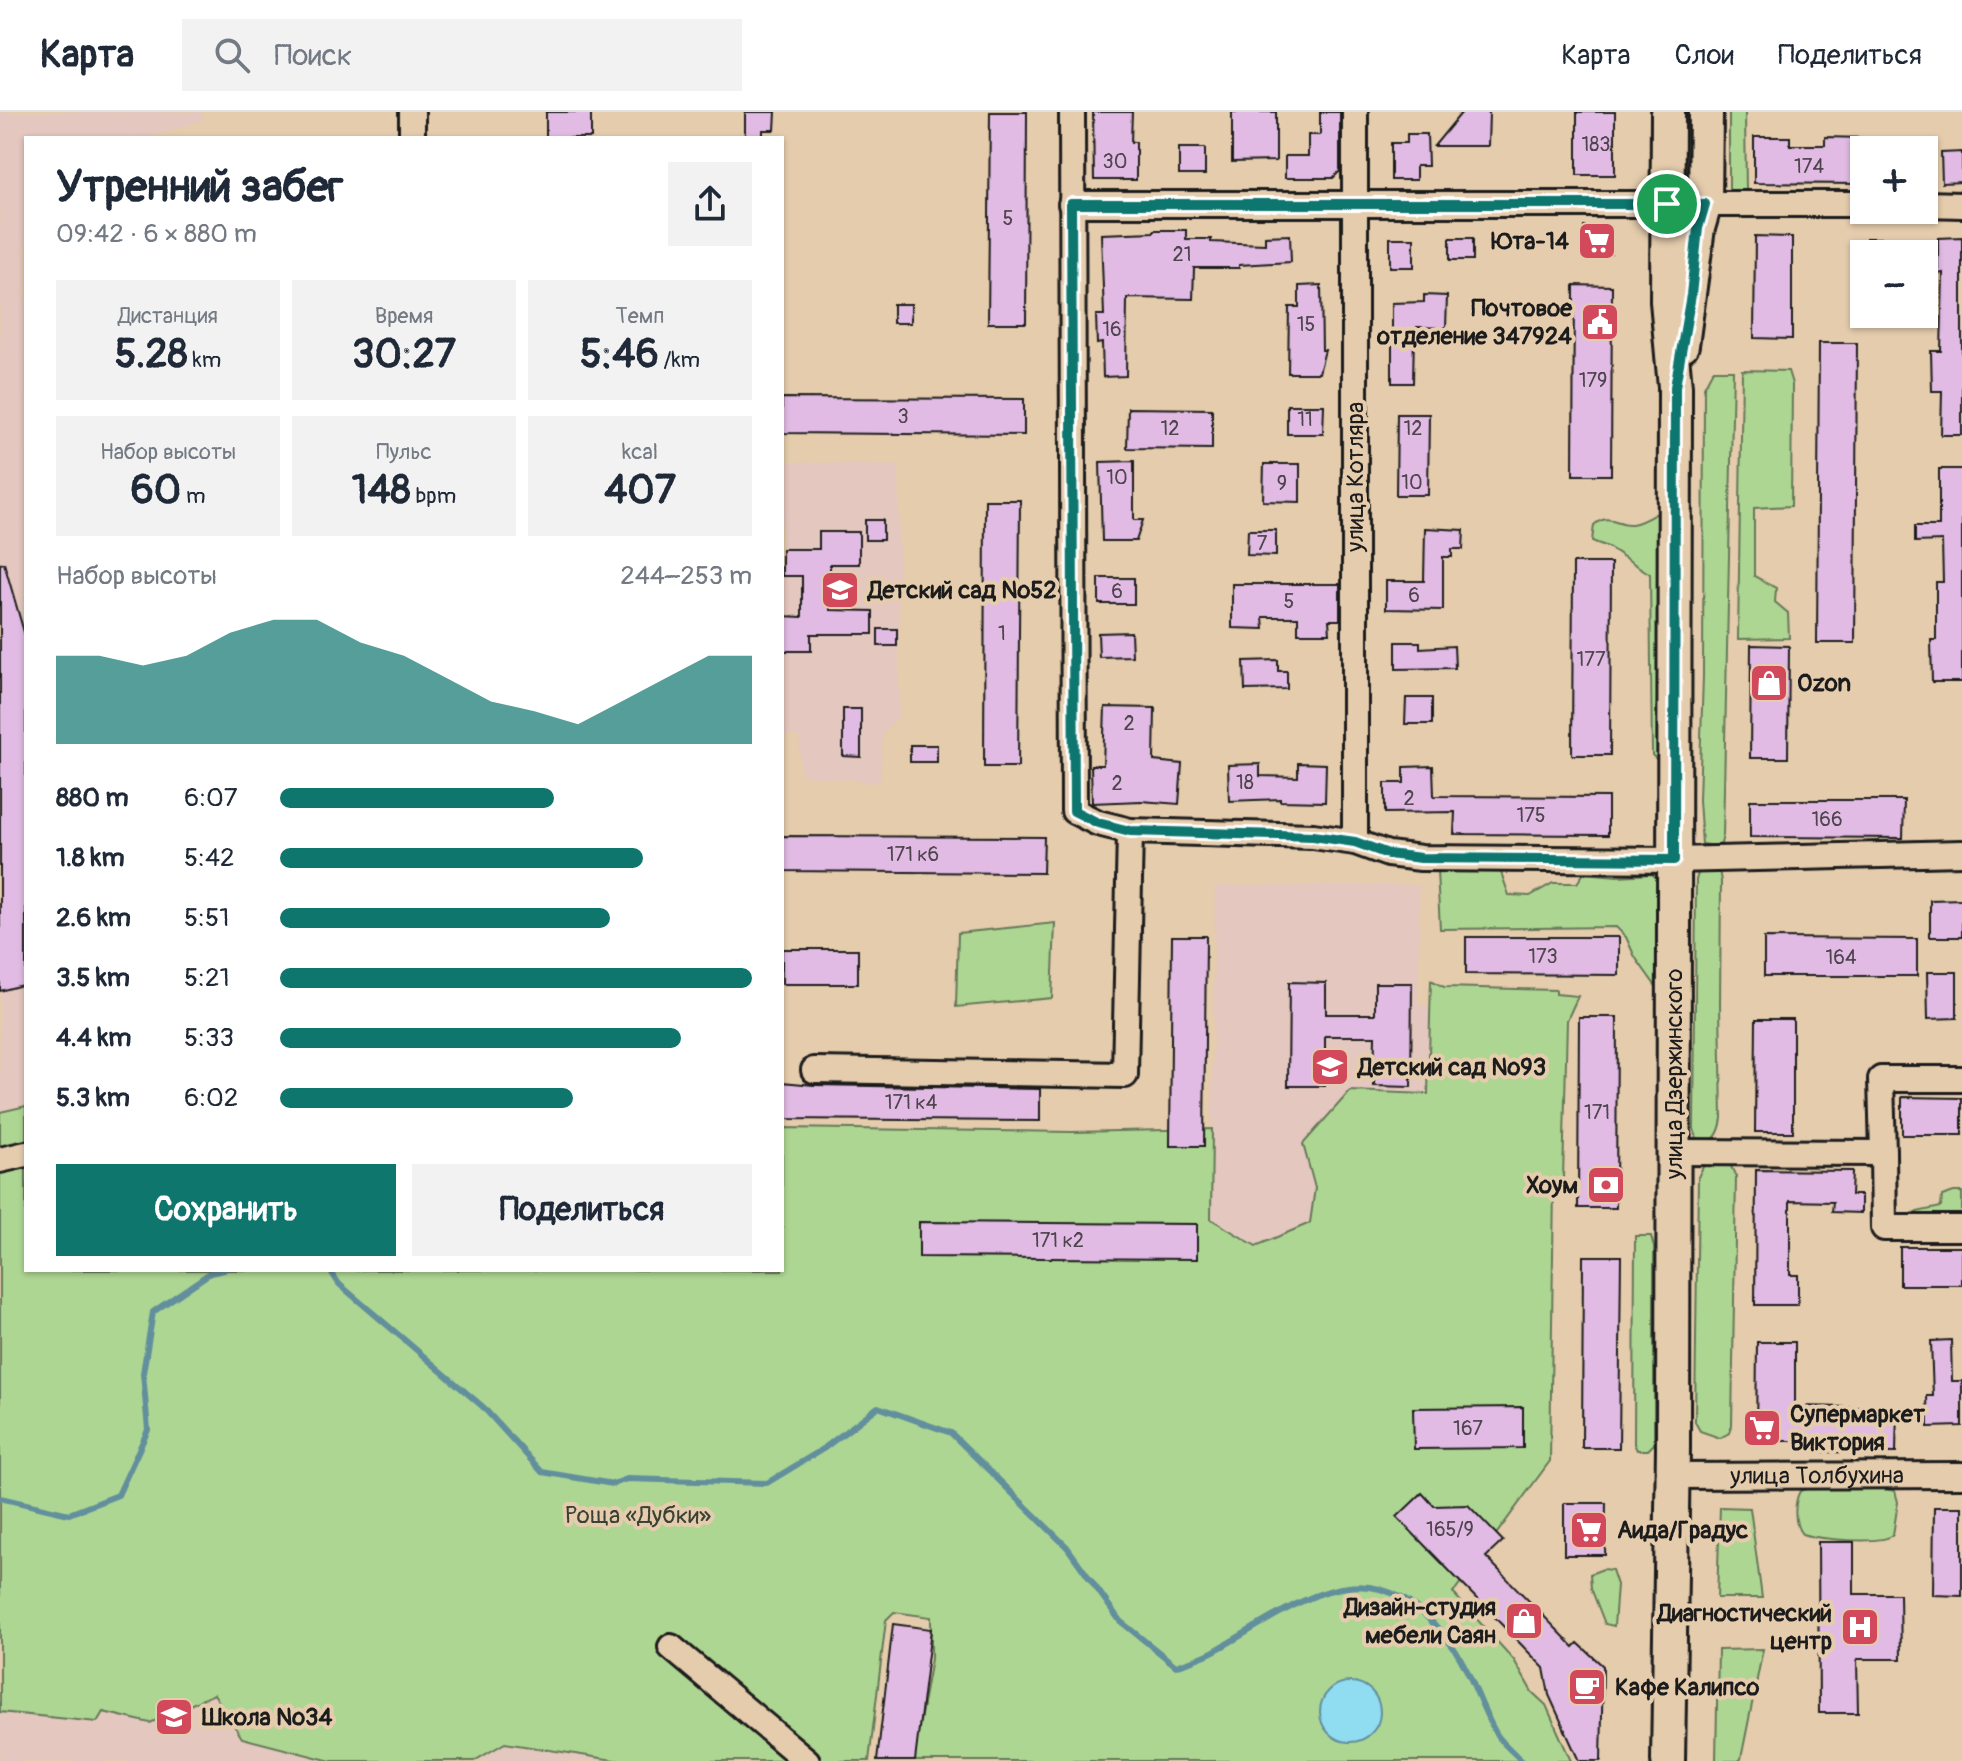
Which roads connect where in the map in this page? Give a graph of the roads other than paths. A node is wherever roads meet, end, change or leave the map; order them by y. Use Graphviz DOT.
graph roads {
  1 [pos="412,112"];
  2 [pos="1072,112"];
  3 [pos="1355,112"];
  4 [pos="1668,112"];
  5 [pos="1706,112"];
  6 [pos="412,136"];
  7 [pos="1071,204"];
  8 [pos="1667,204"];
  9 [pos="1705,204"];
  10 [pos="1850,204"];
  11 [pos="1938,204"];
  12 [pos="1355,205"];
  13 [pos="1962,205"];
  14 [pos="1675,387"];
  15 [pos="1130,831"];
  16 [pos="1355,842"];
  17 [pos="1962,853"];
  18 [pos="1674,860"];
  19 [pos="814,1070"];
  20 [pos="1962,1079"];
  21 [pos="1674,1152"];
  22 [pos="1883,1153"];
  23 [pos="24,1154"];
  24 [pos="0,1160"];
  25 [pos="1962,1228"];
  26 [pos="1962,1475"];
  27 [pos="1673,1476"];
  28 [pos="671,1647"];
  29 [pos="807,1761"];
  30 [pos="1668,1761"];
  1 -- 6 [label="street"];
  2 -- 7 [label="street"];
  3 -- 12 [label="street, улица Котляра"];
  4 -- 8 [label="main road, улица Дзержинского"];
  5 -- 9 [label="main road, улица Дзержинского"];
  7 -- 12 [label="street"];
  7 -- 15 [label="street"];
  8 -- 9 [label="street"];
  8 -- 12 [label="street"];
  8 -- 14 [label="main road, улица Дзержинского"];
  9 -- 10 [label="street"];
  9 -- 14 [label="main road, улица Дзержинского"];
  11 -- 13 [label="street"];
  12 -- 16 [label="street, улица Котляра"];
  14 -- 18 [label="main road, улица Дзержинского"];
  15 -- 16 [label="street"];
  15 -- 19 [label="street"];
  16 -- 18 [label="street"];
  17 -- 18 [label="street"];
  18 -- 21 [label="main road, улица Дзержинского"];
  20 -- 22 [label="street"];
  21 -- 22 [label="street"];
  21 -- 27 [label="main road, улица Дзержинского"];
  22 -- 25 [label="street"];
  23 -- 24 [label="street"];
  26 -- 27 [label="street, улица Толбухина"];
  27 -- 30 [label="main road, улица Дзержинского"];
  28 -- 29 [label="street"];
}
